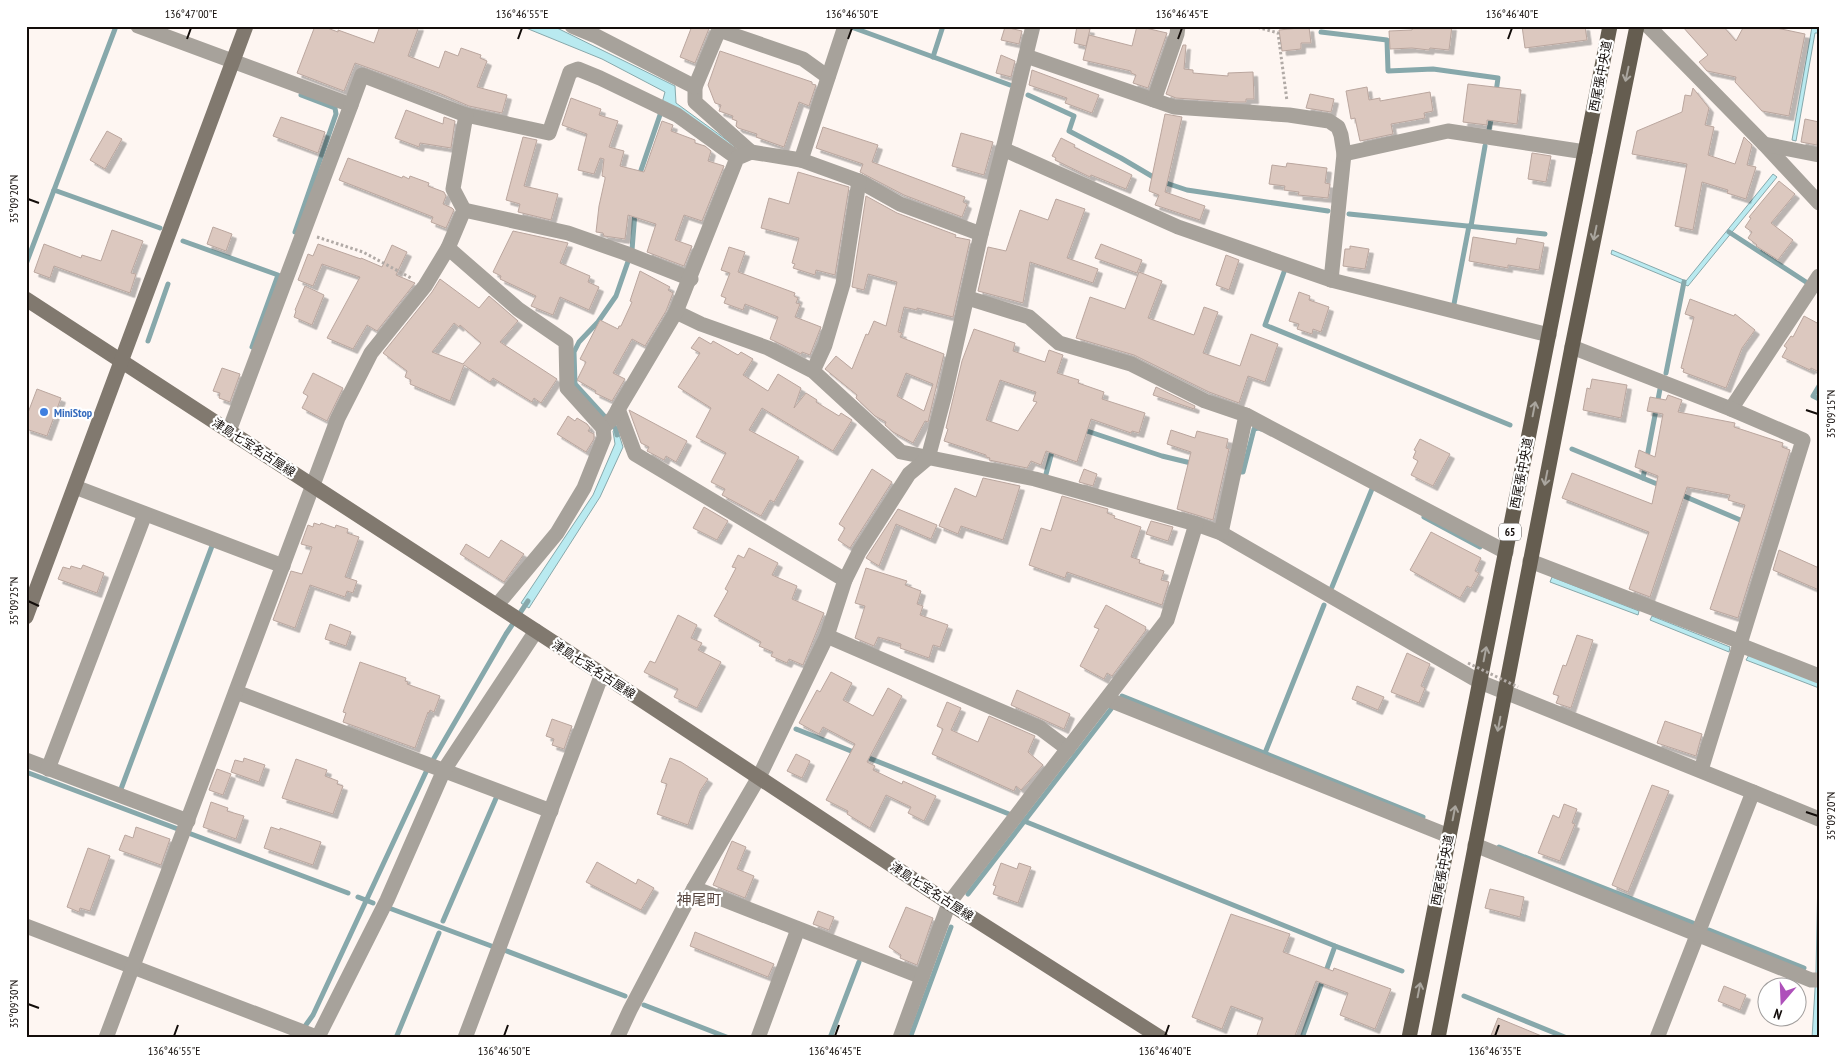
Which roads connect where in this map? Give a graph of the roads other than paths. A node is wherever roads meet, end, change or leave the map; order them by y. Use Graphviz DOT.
graph roads {
  1 [pos="138,26"];
  2 [pos="246,26"];
  3 [pos="572,26"];
  4 [pos="844,26"];
  5 [pos="1033,26"];
  6 [pos="1178,26"];
  7 [pos="1610,26"];
  8 [pos="1637,26"];
  9 [pos="1648,26"];
  10 [pos="1026,56"];
  11 [pos="234,61"];
  12 [pos="828,77"];
  13 [pos="695,87"];
  14 [pos="1154,100"];
  15 [pos="351,105"];
  16 [pos="466,115"];
  17 [pos="1764,144"];
  18 [pos="1003,149"];
  19 [pos="1585,152"];
  20 [pos="1344,154"];
  21 [pos="744,155"];
  22 [pos="1819,155"];
  23 [pos="801,160"];
  24 [pos="858,181"];
  25 [pos="1819,203"];
  26 [pos="464,210"];
  27 [pos="981,234"];
  28 [pos="448,248"];
  29 [pos="1819,276"];
  30 [pos="691,279"];
  31 [pos="1331,280"];
  32 [pos="968,298"];
  33 [pos="26,299"];
  34 [pos="676,312"];
  35 [pos="1549,335"];
  36 [pos="1572,347"];
  37 [pos="122,361"];
  38 [pos="813,371"];
  39 [pos="1731,409"];
  40 [pos="1246,415"];
  41 [pos="610,420"];
  42 [pos="229,431"];
  43 [pos="928,458"];
  44 [pos="313,486"];
  45 [pos="75,487"];
  46 [pos="145,514"];
  47 [pos="1196,524"];
  48 [pos="1221,533"];
  49 [pos="1506,552"];
  50 [pos="1530,561"];
  51 [pos="283,566"];
  52 [pos="845,580"];
  53 [pos="497,606"];
  54 [pos="27,614"];
  55 [pos="532,628"];
  56 [pos="827,636"];
  57 [pos="1741,643"];
  58 [pos="602,674"];
  59 [pos="1819,676"];
  60 [pos="1480,682"];
  61 [pos="1511,689"];
  62 [pos="236,692"];
  63 [pos="1107,699"];
  64 [pos="1068,749"];
  65 [pos="26,760"];
  66 [pos="436,767"];
  67 [pos="48,769"];
  68 [pos="1700,770"];
  69 [pos="759,777"];
  70 [pos="1753,792"];
  71 [pos="551,811"];
  72 [pos="1818,818"];
  73 [pos="185,828"];
  74 [pos="1449,836"];
  75 [pos="1475,845"];
  76 [pos="694,888"];
  77 [pos="949,903"];
  78 [pos="26,926"];
  79 [pos="798,929"];
  80 [pos="1698,935"];
  81 [pos="133,967"];
  82 [pos="922,977"];
  83 [pos="1816,980"];
  84 [pos="311,1035"];
  85 [pos="106,1038"];
  86 [pos="465,1038"];
  87 [pos="617,1038"];
  88 [pos="758,1038"];
  89 [pos="900,1038"];
  90 [pos="1161,1038"];
  91 [pos="1409,1038"];
  92 [pos="1438,1038"];
  93 [pos="1657,1038"];
  1 -- 11 [label="street"];
  2 -- 11 [label="main road"];
  3 -- 13 [label="street"];
  4 -- 12 [label="street"];
  5 -- 10 [label="street"];
  6 -- 14 [label="street"];
  7 -- 19 [label="main road, 西尾張中央道 / 65"];
  8 -- 36 [label="main road, 西尾張中央道 / 65, one-way"];
  9 -- 17 [label="street"];
  10 -- 14 [label="street"];
  10 -- 18 [label="street"];
  11 -- 15 [label="street"];
  11 -- 37 [label="main road"];
  12 -- 13 [label="street"];
  12 -- 23 [label="street"];
  13 -- 21 [label="street"];
  14 -- 20 [label="street"];
  15 -- 16 [label="street"];
  15 -- 42 [label="street"];
  16 -- 21 [label="street"];
  16 -- 26 [label="street"];
  17 -- 22 [label="street"];
  17 -- 25 [label="street"];
  18 -- 27 [label="street"];
  18 -- 31 [label="street"];
  19 -- 20 [label="street"];
  19 -- 35 [label="main road, 西尾張中央道 / 65"];
  20 -- 31 [label="street"];
  21 -- 23 [label="street"];
  21 -- 30 [label="street"];
  23 -- 24 [label="street"];
  24 -- 27 [label="street"];
  24 -- 38 [label="street"];
  26 -- 28 [label="street"];
  26 -- 30 [label="street"];
  27 -- 32 [label="street"];
  28 -- 41 [label="street"];
  28 -- 44 [label="street"];
  29 -- 39 [label="street"];
  30 -- 34 [label="street"];
  31 -- 35 [label="street"];
  32 -- 40 [label="street"];
  32 -- 43 [label="street"];
  33 -- 37 [label="main road, 津島七宝名古屋線"];
  34 -- 38 [label="street"];
  34 -- 41 [label="street"];
  49 -- 35 [label="main road, 西尾張中央道 / 65, one-way"];
  36 -- 39 [label="street"];
  36 -- 50 [label="main road, 西尾張中央道 / 65, one-way"];
  37 -- 42 [label="main road, 津島七宝名古屋線"];
  37 -- 45 [label="main road"];
  38 -- 43 [label="street"];
  39 -- 57 [label="street"];
  40 -- 48 [label="street"];
  40 -- 49 [label="street"];
  41 -- 52 [label="street"];
  41 -- 53 [label="street"];
  42 -- 44 [label="main road, 津島七宝名古屋線"];
  43 -- 47 [label="street"];
  43 -- 52 [label="street"];
  44 -- 51 [label="street"];
  44 -- 53 [label="main road, 津島七宝名古屋線"];
  45 -- 46 [label="street"];
  45 -- 54 [label="main road"];
  46 -- 51 [label="street"];
  46 -- 67 [label="street"];
  47 -- 48 [label="street"];
  47 -- 63 [label="street"];
  48 -- 60 [label="street"];
  60 -- 49 [label="main road, 西尾張中央道 / 65, one-way"];
  50 -- 57 [label="street"];
  50 -- 61 [label="main road, 西尾張中央道 / 65"];
  51 -- 62 [label="street"];
  52 -- 56 [label="street"];
  53 -- 55 [label="main road, 津島七宝名古屋線"];
  55 -- 58 [label="main road, 津島七宝名古屋線"];
  55 -- 66 [label="street"];
  56 -- 64 [label="street"];
  56 -- 69 [label="street"];
  57 -- 59 [label="street"];
  57 -- 68 [label="street"];
  58 -- 69 [label="main road, 津島七宝名古屋線"];
  58 -- 71 [label="street"];
  60 -- 61 [label="street"];
  74 -- 60 [label="main road, 西尾張中央道 / 65, one-way"];
  61 -- 68 [label="street"];
  61 -- 75 [label="main road, 西尾張中央道 / 65, one-way"];
  62 -- 66 [label="street"];
  62 -- 73 [label="street"];
  63 -- 64 [label="street"];
  63 -- 74 [label="street"];
  64 -- 77 [label="street"];
  65 -- 67 [label="street"];
  66 -- 71 [label="street"];
  66 -- 84 [label="street"];
  67 -- 73 [label="street"];
  68 -- 70 [label="street"];
  69 -- 76 [label="street"];
  69 -- 77 [label="main road, 津島七宝名古屋線"];
  70 -- 72 [label="street"];
  70 -- 80 [label="street"];
  71 -- 86 [label="street"];
  73 -- 81 [label="street"];
  91 -- 74 [label="main road, 西尾張中央道 / 65, one-way"];
  75 -- 80 [label="street"];
  75 -- 92 [label="main road, 西尾張中央道 / 65"];
  76 -- 79 [label="street"];
  76 -- 87 [label="street"];
  77 -- 82 [label="street"];
  77 -- 90 [label="main road, 津島七宝名古屋線"];
  78 -- 81 [label="street"];
  79 -- 82 [label="street"];
  79 -- 88 [label="street"];
  80 -- 83 [label="street"];
  80 -- 93 [label="street"];
  81 -- 84 [label="street"];
  81 -- 85 [label="street"];
  82 -- 89 [label="street"];
}
